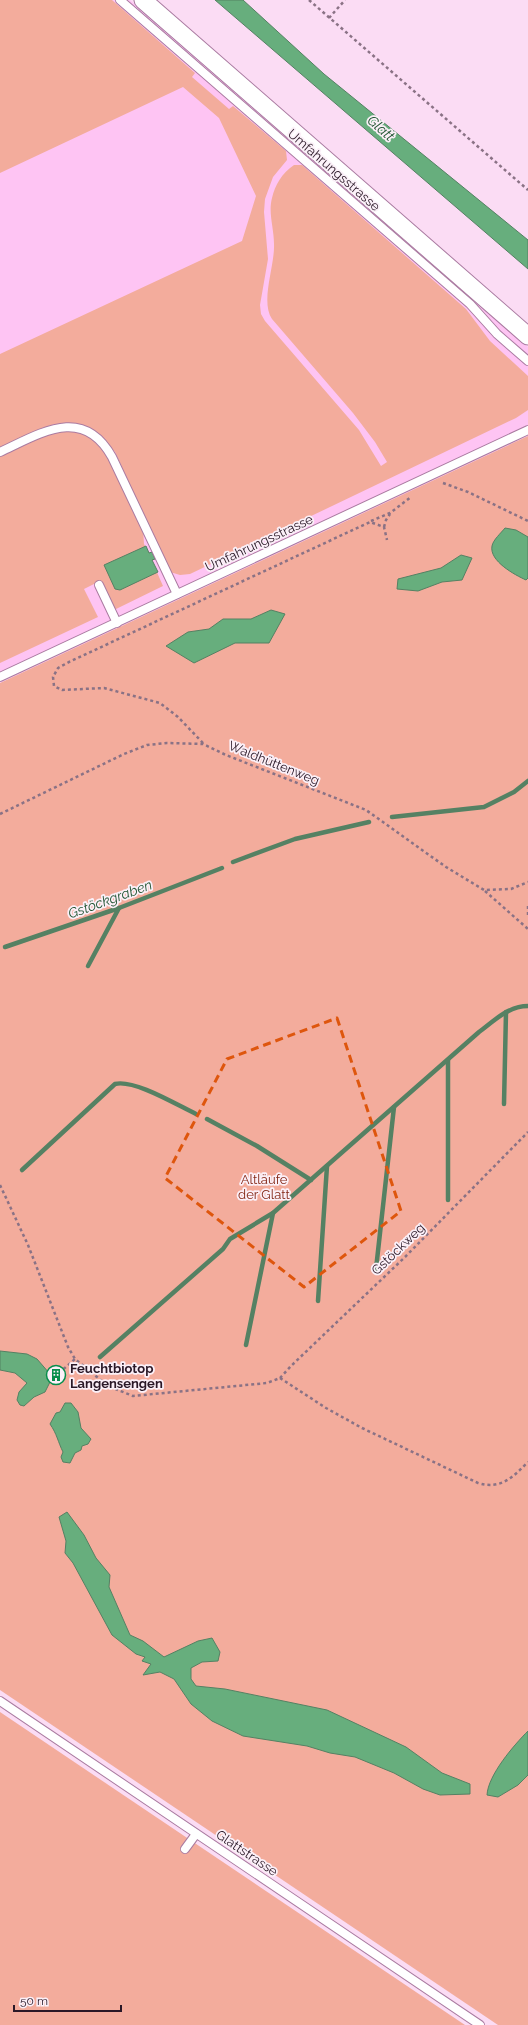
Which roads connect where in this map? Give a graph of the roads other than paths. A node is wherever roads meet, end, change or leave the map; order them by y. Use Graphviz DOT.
graph roads {
  1 [pos="120,0"];
  2 [pos="143,0"];
  3 [pos="528,336"];
  4 [pos="528,362"];
  5 [pos="528,430"];
  6 [pos="0,452"];
  7 [pos="99,585"];
  8 [pos="177,594"];
  9 [pos="117,623"];
  10 [pos="0,677"];
  11 [pos="0,1701"];
  12 [pos="196,1834"];
  13 [pos="185,1849"];
  14 [pos="480,2025"];
  1 -- 4 [label="lane, Umfahrungsstrasse"];
  2 -- 3 [label="street"];
  5 -- 8 [label="lane, Umfahrungsstrasse"];
  6 -- 8 [label="lane"];
  7 -- 9 [label="lane"];
  8 -- 9 [label="lane, Umfahrungsstrasse"];
  9 -- 10 [label="lane, Umfahrungsstrasse"];
  11 -- 12 [label="lane, Glattstrasse"];
  12 -- 13 [label="lane"];
  12 -- 14 [label="lane, Glattstrasse"];
}
